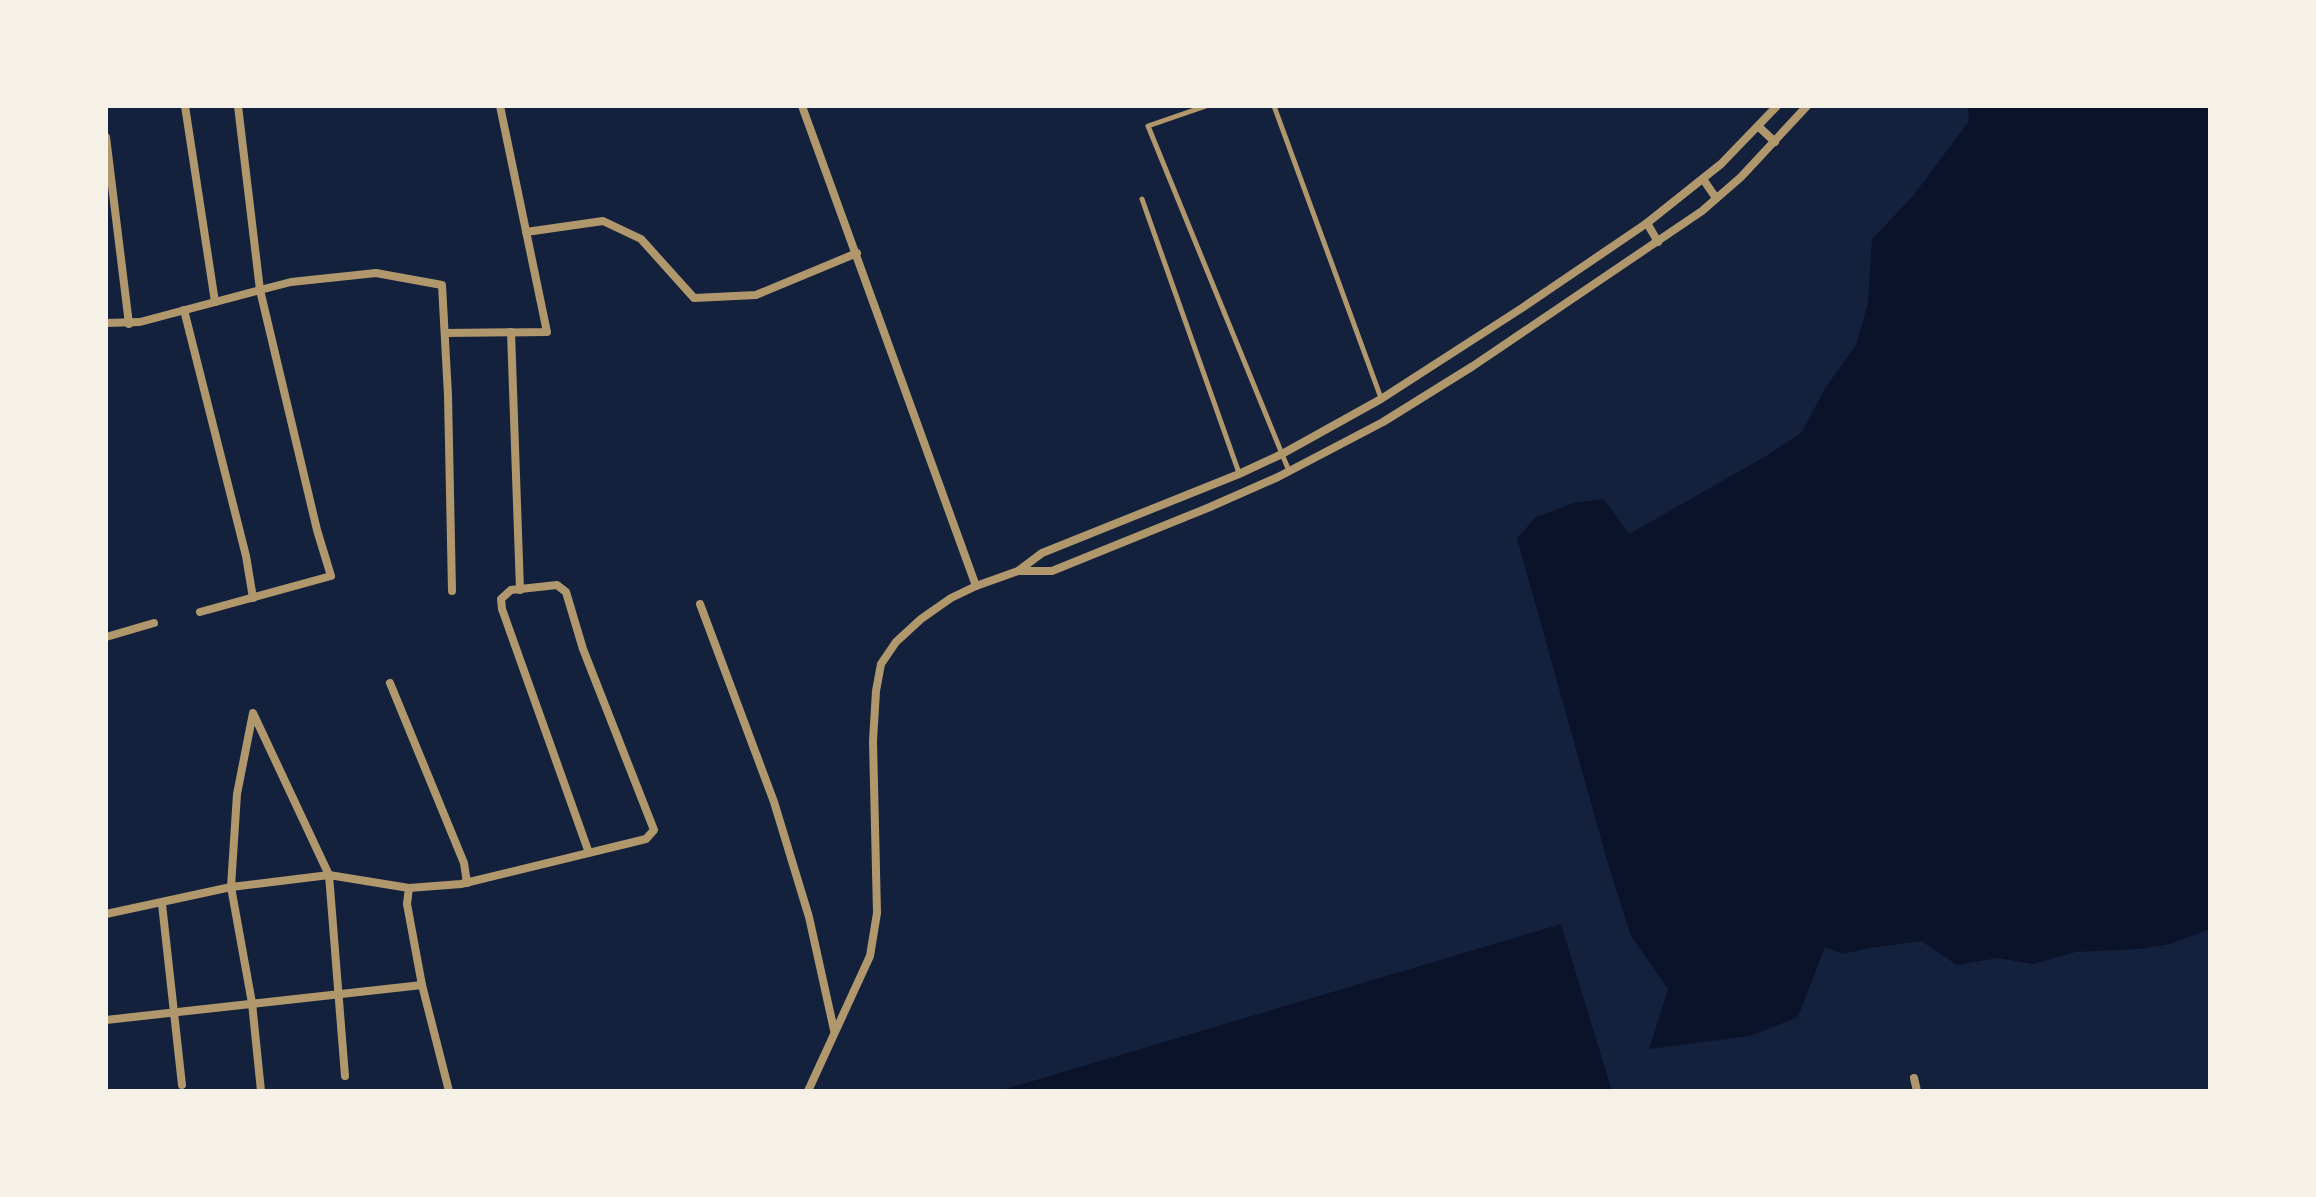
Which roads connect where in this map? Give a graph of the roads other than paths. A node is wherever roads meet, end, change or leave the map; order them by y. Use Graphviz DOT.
graph roads {
  1 [pos="185,106"];
  2 [pos="238,106"];
  3 [pos="500,106"];
  4 [pos="802,106"];
  5 [pos="1206,106"];
  6 [pos="1274,106"];
  7 [pos="1777,106"];
  8 [pos="1807,106"];
  9 [pos="1758,126"];
  10 [pos="106,137"];
  11 [pos="1775,142"];
  12 [pos="1703,179"];
  13 [pos="1716,198"];
  14 [pos="1142,199"];
  15 [pos="1647,223"];
  16 [pos="526,232"];
  17 [pos="1658,242"];
  18 [pos="857,253"];
  19 [pos="260,290"];
  20 [pos="215,302"];
  21 [pos="184,310"];
  22 [pos="106,323"];
  23 [pos="129,324"];
  24 [pos="511,332"];
  25 [pos="445,333"];
  26 [pos="1463,347"];
  27 [pos="1473,366"];
  28 [pos="1381,399"];
  29 [pos="1282,454"];
  30 [pos="1290,472"];
  31 [pos="1239,474"];
  32 [pos="1135,516"];
  33 [pos="1142,534"];
  34 [pos="1018,571"];
  35 [pos="976,586"];
  36 [pos="520,590"];
  37 [pos="452,591"];
  38 [pos="253,598"];
  39 [pos="700,604"];
  40 [pos="200,612"];
  41 [pos="154,623"];
  42 [pos="106,637"];
  43 [pos="390,683"];
  44 [pos="589,853"];
  45 [pos="329,875"];
  46 [pos="467,883"];
  47 [pos="231,887"];
  48 [pos="409,888"];
  49 [pos="162,904"];
  50 [pos="106,914"];
  51 [pos="422,985"];
  52 [pos="338,993"];
  53 [pos="252,1003"];
  54 [pos="174,1012"];
  55 [pos="106,1020"];
  56 [pos="834,1031"];
  57 [pos="345,1076"];
  58 [pos="1914,1078"];
  59 [pos="182,1085"];
  60 [pos="261,1091"];
  61 [pos="449,1091"];
  62 [pos="808,1091"];
  63 [pos="1917,1091"];
  1 -- 20 [label="street"];
  2 -- 19 [label="street"];
  3 -- 16 [label="street"];
  4 -- 18 [label="street"];
  5 -- 29 [label="lane"];
  6 -- 28 [label="lane"];
  7 -- 9 [label="street"];
  8 -- 11 [label="street"];
  9 -- 11 [label="street"];
  9 -- 12 [label="street"];
  10 -- 23 [label="street"];
  11 -- 13 [label="street"];
  12 -- 13 [label="street"];
  12 -- 15 [label="street"];
  13 -- 17 [label="street"];
  14 -- 31 [label="lane"];
  15 -- 17 [label="street"];
  15 -- 26 [label="street"];
  16 -- 18 [label="street"];
  16 -- 24 [label="street"];
  17 -- 27 [label="street"];
  18 -- 35 [label="street"];
  19 -- 20 [label="street"];
  19 -- 25 [label="street"];
  19 -- 38 [label="street"];
  20 -- 21 [label="street"];
  21 -- 23 [label="street"];
  21 -- 38 [label="street"];
  22 -- 23 [label="street"];
  24 -- 25 [label="street"];
  24 -- 36 [label="street"];
  25 -- 37 [label="street"];
  26 -- 27 [label="street"];
  26 -- 28 [label="street"];
  27 -- 30 [label="street"];
  28 -- 29 [label="street"];
  29 -- 30 [label="lane"];
  29 -- 31 [label="street"];
  30 -- 33 [label="street"];
  31 -- 32 [label="street"];
  32 -- 33 [label="street"];
  32 -- 34 [label="street"];
  33 -- 34 [label="street"];
  34 -- 35 [label="street"];
  35 -- 56 [label="street"];
  36 -- 44 [label="street"];
  36 -- 44 [label="street"];
  38 -- 40 [label="street"];
  39 -- 56 [label="street"];
  41 -- 42 [label="street"];
  43 -- 46 [label="street"];
  44 -- 46 [label="street"];
  45 -- 47 [label="street"];
  45 -- 47 [label="street"];
  45 -- 48 [label="street"];
  45 -- 52 [label="street"];
  46 -- 48 [label="street"];
  47 -- 49 [label="street"];
  47 -- 53 [label="street"];
  48 -- 51 [label="street"];
  49 -- 50 [label="street"];
  49 -- 54 [label="street"];
  51 -- 52 [label="street"];
  51 -- 61 [label="street"];
  52 -- 53 [label="street"];
  52 -- 57 [label="street"];
  53 -- 54 [label="street"];
  53 -- 60 [label="street"];
  54 -- 55 [label="street"];
  54 -- 59 [label="street"];
  56 -- 62 [label="street"];
  58 -- 63 [label="street"];
}
